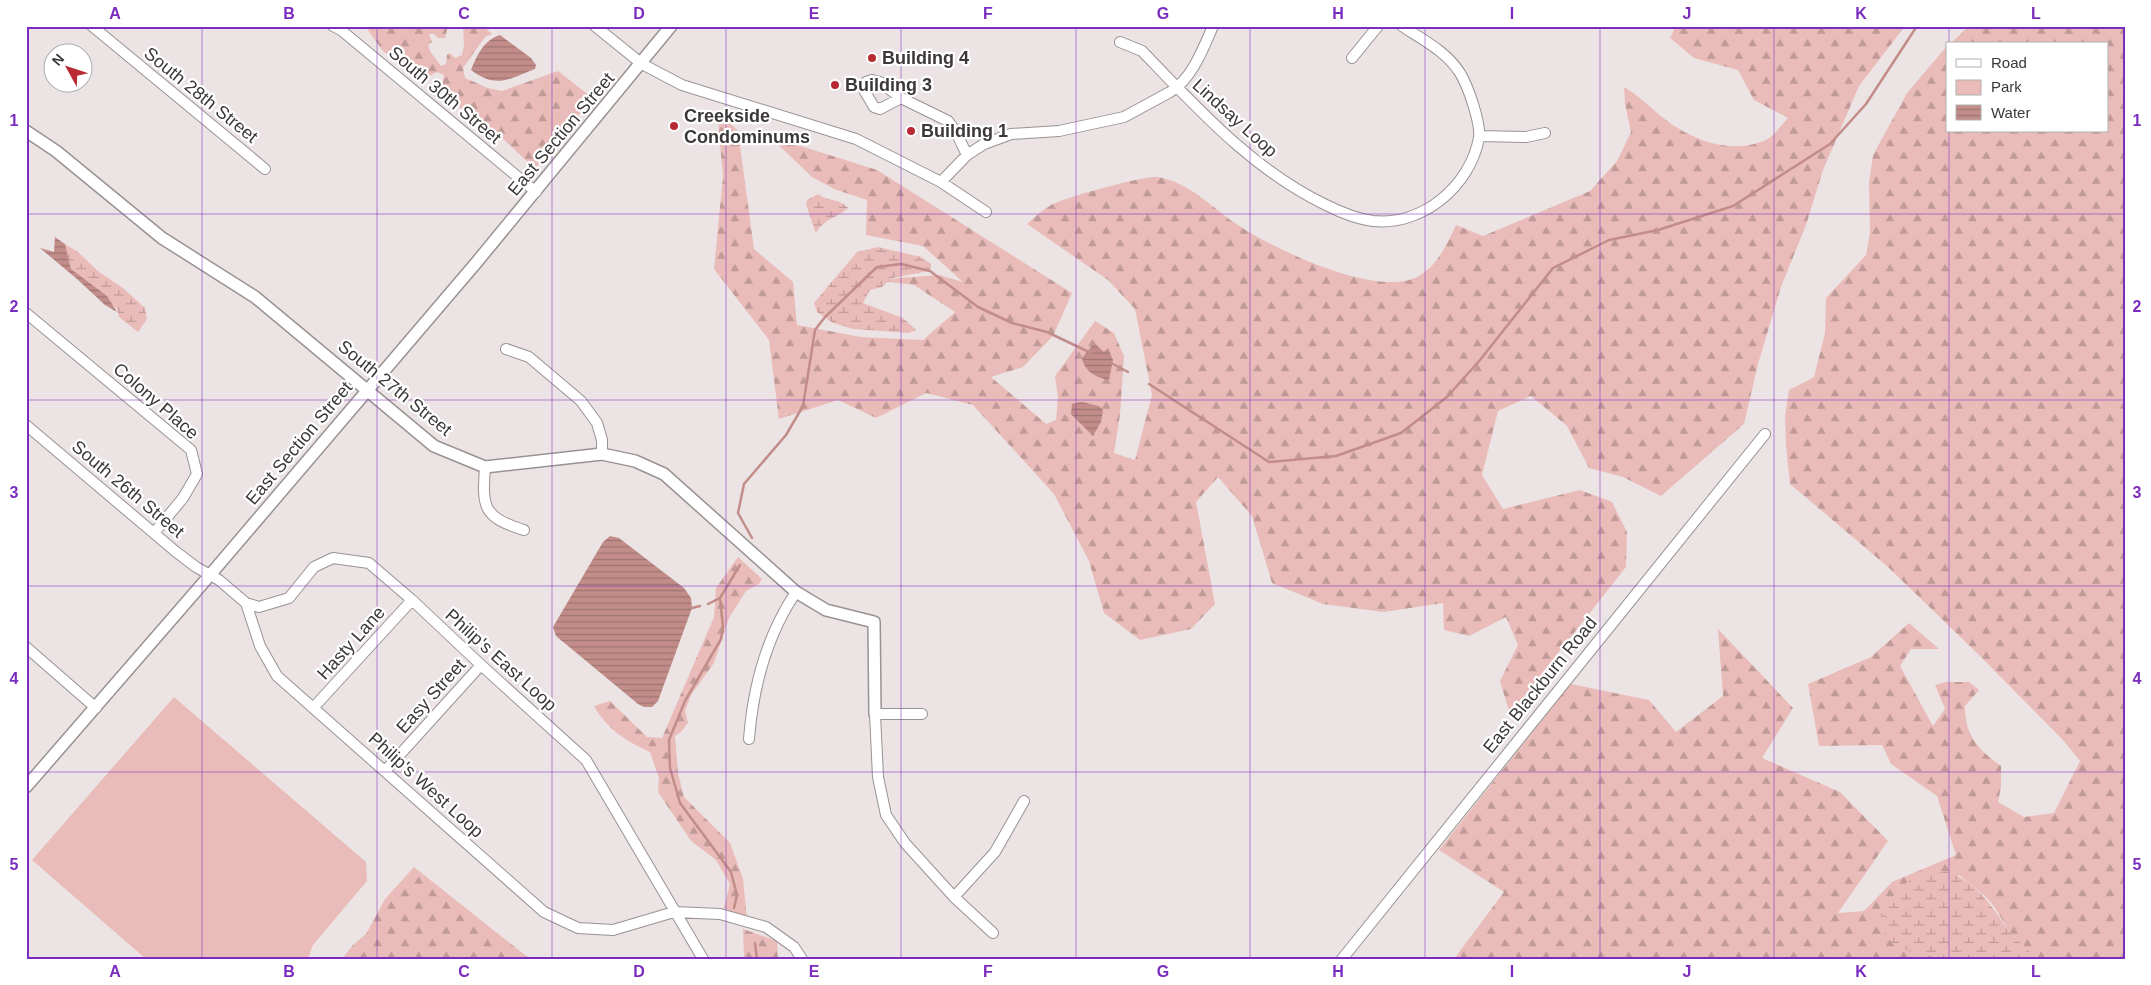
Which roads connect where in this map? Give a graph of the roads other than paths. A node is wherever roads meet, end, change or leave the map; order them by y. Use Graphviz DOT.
graph roads {
  1 [pos="92,26"];
  2 [pos="333,26"];
  3 [pos="595,26"];
  4 [pos="671,26"];
  5 [pos="1213,26"];
  6 [pos="1378,26"];
  7 [pos="1402,26"];
  8 [pos="1120,42"];
  9 [pos="1352,58"];
  10 [pos="642,64"];
  11 [pos="1177,88"];
  12 [pos="901,98"];
  13 [pos="26,131"];
  14 [pos="1545,133"];
  15 [pos="1479,136"];
  16 [pos="967,155"];
  17 [pos="265,169"];
  18 [pos="941,182"];
  19 [pos="536,192"];
  20 [pos="986,212"];
  21 [pos="26,313"];
  22 [pos="506,349"];
  23 [pos="368,390"];
  24 [pos="26,425"];
  25 [pos="1765,434"];
  26 [pos="602,454"];
  27 [pos="485,467"];
  28 [pos="524,530"];
  29 [pos="154,533"];
  30 [pos="210,575"];
  31 [pos="796,592"];
  32 [pos="412,600"];
  33 [pos="246,603"];
  34 [pos="26,648"];
  35 [pos="481,665"];
  36 [pos="314,707"];
  37 [pos="96,708"];
  38 [pos="875,714"];
  39 [pos="922,714"];
  40 [pos="749,739"];
  41 [pos="385,771"];
  42 [pos="26,787"];
  43 [pos="1024,801"];
  44 [pos="954,897"];
  45 [pos="674,912"];
  46 [pos="993,933"];
  47 [pos="703,959"];
  48 [pos="802,959"];
  49 [pos="1342,959"];
  1 -- 17 [label="street, South 28th Street"];
  2 -- 19 [label="street, South 30th Street"];
  3 -- 10 [label="street"];
  4 -- 10 [label="street, East Section Street"];
  5 -- 11 [label="street"];
  6 -- 9 [label="street"];
  7 -- 15 [label="street, Lindsay Loop"];
  8 -- 11 [label="street, Lindsay Loop"];
  10 -- 18 [label="street"];
  10 -- 19 [label="street, East Section Street"];
  11 -- 15 [label="street, Lindsay Loop"];
  11 -- 16 [label="street"];
  12 -- 16 [label="street"];
  13 -- 23 [label="street, South 27th Street"];
  14 -- 15 [label="street"];
  16 -- 18 [label="street"];
  18 -- 20 [label="street"];
  19 -- 23 [label="street, East Section Street"];
  21 -- 29 [label="street, Colony Place"];
  22 -- 26 [label="street"];
  23 -- 27 [label="street, South 27th Street"];
  23 -- 30 [label="street, East Section Street"];
  24 -- 29 [label="street, South 26th Street"];
  25 -- 49 [label="street, East Blackburn Road"];
  26 -- 27 [label="street, South 27th Street"];
  26 -- 31 [label="street, South 27th Street"];
  27 -- 28 [label="street"];
  29 -- 30 [label="street, South 26th Street"];
  30 -- 33 [label="street"];
  30 -- 37 [label="street, East Section Street"];
  31 -- 38 [label="street, South 27th Street"];
  31 -- 40 [label="street"];
  32 -- 33 [label="street, Philip's East Loop"];
  32 -- 35 [label="street, Philip's East Loop"];
  32 -- 36 [label="street, Hasty Lane"];
  33 -- 36 [label="street, Philip's West Loop"];
  34 -- 37 [label="street"];
  35 -- 41 [label="street, Easy Street"];
  35 -- 45 [label="street, Philip's East Loop"];
  36 -- 41 [label="street, Philip's West Loop"];
  37 -- 42 [label="street, East Section Street"];
  38 -- 39 [label="street"];
  38 -- 44 [label="street"];
  41 -- 45 [label="street, Philip's West Loop"];
  43 -- 44 [label="street"];
  44 -- 46 [label="street"];
  45 -- 47 [label="street, Philip's East Loop"];
  45 -- 48 [label="street, Philip's West Loop"];
}
